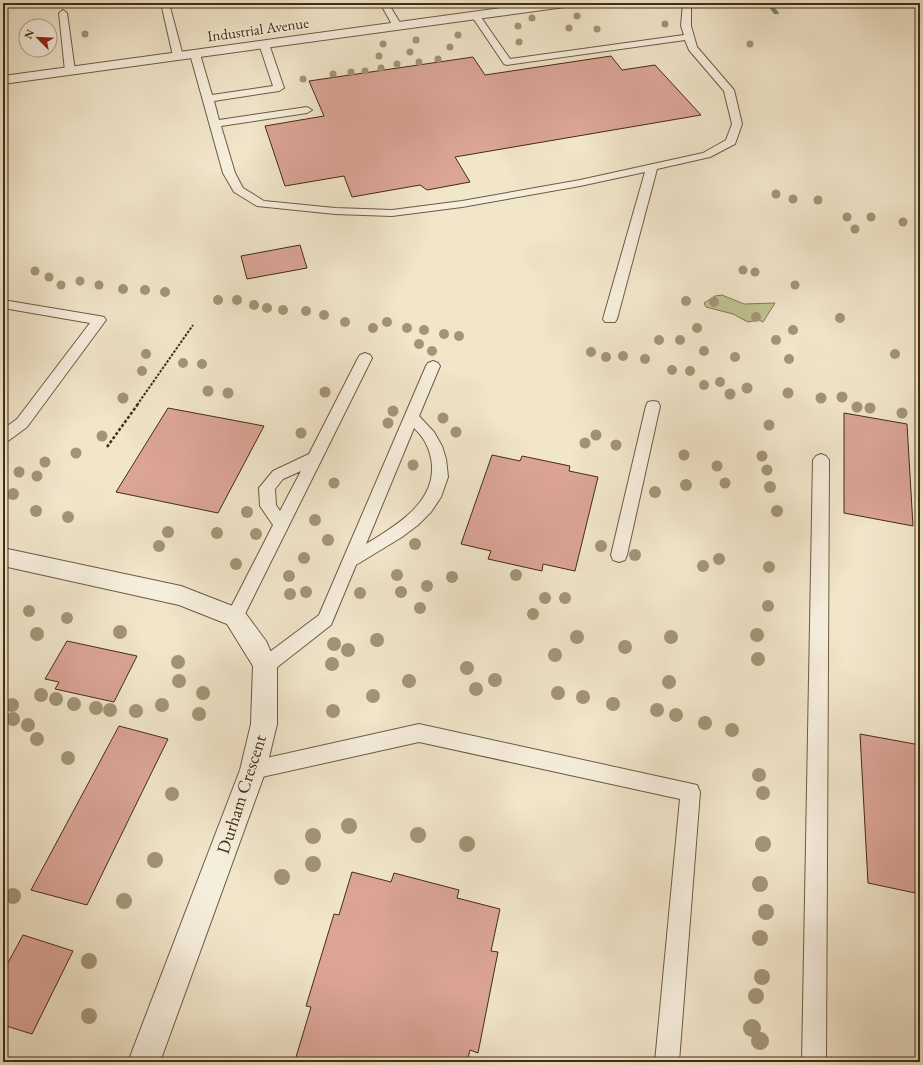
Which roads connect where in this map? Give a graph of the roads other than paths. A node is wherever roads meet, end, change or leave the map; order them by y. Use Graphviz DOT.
graph roads {
  1 [pos="165,3"];
  2 [pos="384,3"];
  3 [pos="565,3"];
  4 [pos="687,3"];
  5 [pos="63,13"];
  6 [pos="475,15"];
  7 [pos="398,26"];
  8 [pos="689,38"];
  9 [pos="264,44"];
  10 [pos="195,54"];
  11 [pos="178,56"];
  12 [pos="70,71"];
  13 [pos="3,80"];
  14 [pos="208,99"];
  15 [pos="307,110"];
  16 [pos="214,124"];
  17 [pos="652,168"];
  18 [pos="3,304"];
  19 [pos="610,319"];
  20 [pos="365,358"];
  21 [pos="433,366"];
  22 [pos="653,406"];
  23 [pos="411,417"];
  24 [pos="3,437"];
  25 [pos="316,456"];
  26 [pos="821,460"];
  27 [pos="282,525"];
  28 [pos="619,555"];
  29 [pos="3,557"];
  30 [pos="350,561"];
  31 [pos="235,617"];
  32 [pos="264,666"];
  33 [pos="253,770"];
  34 [pos="144,1062"];
  35 [pos="667,1062"];
  36 [pos="814,1062"];
  1 -- 11 [label="lane"];
  2 -- 7 [label="lane"];
  3 -- 6 [label="street, Industrial Avenue"];
  4 -- 8 [label="lane"];
  5 -- 12 [label="lane"];
  6 -- 7 [label="street, Industrial Avenue"];
  6 -- 8 [label="lane"];
  7 -- 9 [label="street, Industrial Avenue"];
  8 -- 17 [label="lane"];
  9 -- 10 [label="street, Industrial Avenue"];
  9 -- 14 [label="lane"];
  10 -- 11 [label="street, Industrial Avenue"];
  10 -- 14 [label="lane"];
  11 -- 12 [label="street, Industrial Avenue"];
  12 -- 13 [label="street, Industrial Avenue"];
  14 -- 16 [label="lane"];
  15 -- 16 [label="lane"];
  16 -- 17 [label="lane"];
  17 -- 19 [label="lane"];
  18 -- 24 [label="lane"];
  20 -- 25 [label="lane"];
  21 -- 23 [label="lane"];
  22 -- 28 [label="lane"];
  23 -- 30 [label="lane"];
  23 -- 30 [label="lane"];
  25 -- 27 [label="lane"];
  25 -- 27 [label="lane"];
  26 -- 36 [label="lane"];
  27 -- 31 [label="lane"];
  29 -- 31 [label="street"];
  30 -- 32 [label="lane"];
  31 -- 32 [label="street, Durham Crescent"];
  32 -- 33 [label="street, Durham Crescent"];
  33 -- 34 [label="street, Durham Crescent"];
  33 -- 35 [label="lane"];
}
